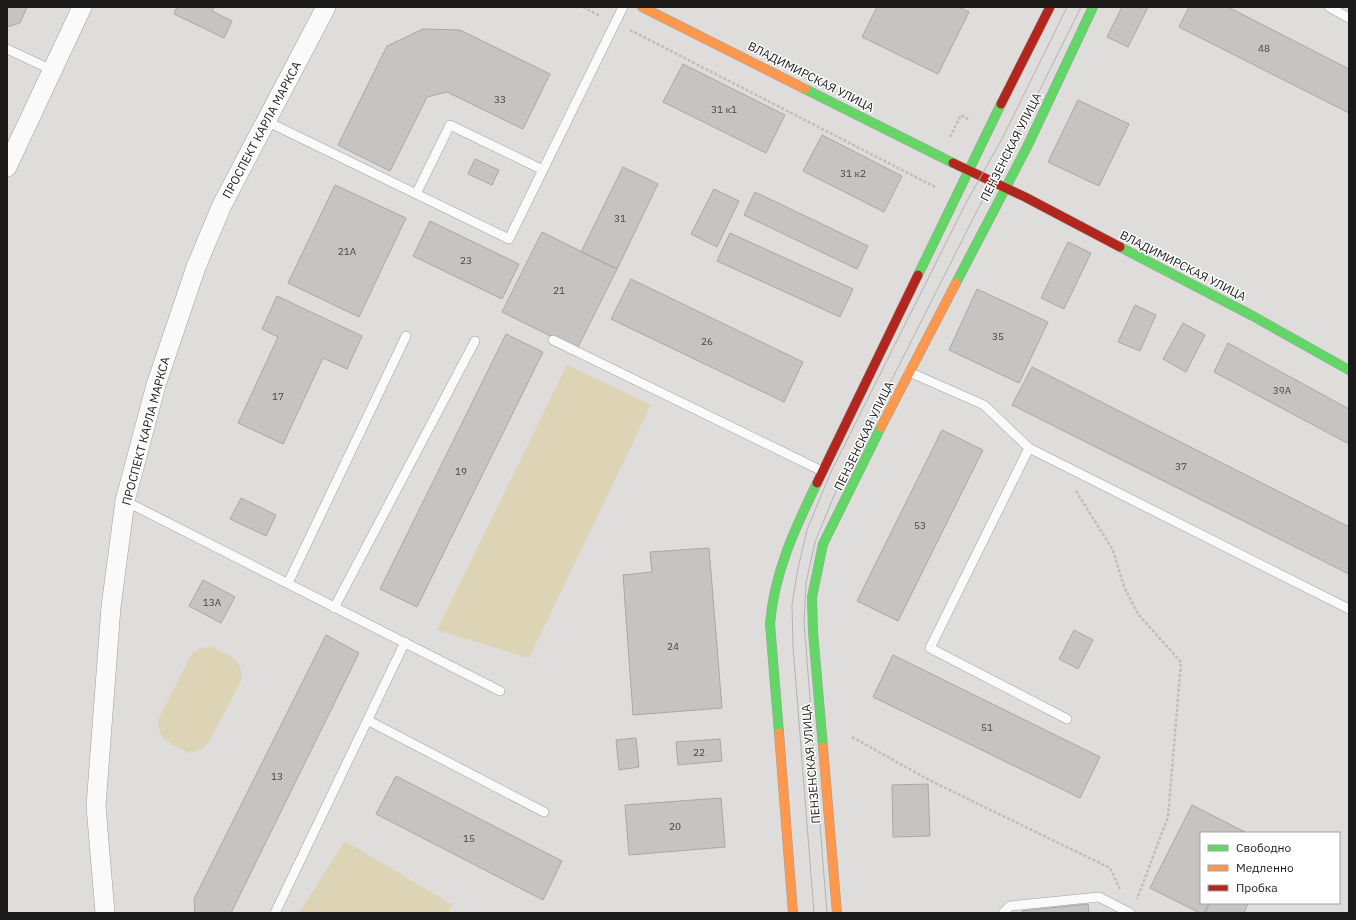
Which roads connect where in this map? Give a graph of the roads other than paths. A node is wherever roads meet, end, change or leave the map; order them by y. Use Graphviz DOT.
graph roads {
  1 [pos="82,7"];
  2 [pos="326,7"];
  3 [pos="622,7"];
  4 [pos="642,7"];
  5 [pos="1050,7"];
  6 [pos="1093,7"];
  7 [pos="1329,7"];
  8 [pos="1349,18"];
  9 [pos="7,49"];
  10 [pos="52,70"];
  11 [pos="266,121"];
  12 [pos="7,168"];
  13 [pos="543,170"];
  14 [pos="968,170"];
  15 [pos="1004,189"];
  16 [pos="416,194"];
  17 [pos="406,336"];
  18 [pos="475,340"];
  19 [pos="553,340"];
  20 [pos="1349,370"];
  21 [pos="909,372"];
  22 [pos="1029,448"];
  23 [pos="822,471"];
  24 [pos="125,501"];
  25 [pos="288,583"];
  26 [pos="334,608"];
  27 [pos="1349,609"];
  28 [pos="405,642"];
  29 [pos="500,691"];
  30 [pos="1067,719"];
  31 [pos="369,721"];
  32 [pos="544,812"];
  33 [pos="105,913"];
  34 [pos="275,913"];
  35 [pos="793,913"];
  36 [pos="836,913"];
  37 [pos="1003,913"];
  38 [pos="1130,913"];
  1 -- 10 [label="street"];
  2 -- 11 [label="street, ПРОСПЕКТ КАРЛА МАРКСА"];
  3 -- 13 [label="lane"];
  4 -- 14 [label="main road, ВЛАДИМИРСКАЯ УЛИЦА"];
  5 -- 14 [label="main road, ПЕНЗЕНСКАЯ УЛИЦА"];
  6 -- 15 [label="main road, ПЕНЗЕНСКАЯ УЛИЦА"];
  7 -- 8 [label="lane"];
  9 -- 10 [label="lane"];
  10 -- 12 [label="street"];
  11 -- 16 [label="lane"];
  11 -- 24 [label="street, ПРОСПЕКТ КАРЛА МАРКСА"];
  13 -- 16 [label="lane"];
  13 -- 16 [label="lane"];
  14 -- 15 [label="main road, ВЛАДИМИРСКАЯ УЛИЦА"];
  14 -- 23 [label="main road, ПЕНЗЕНСКАЯ УЛИЦА"];
  15 -- 20 [label="main road, ВЛАДИМИРСКАЯ УЛИЦА"];
  15 -- 21 [label="main road, ПЕНЗЕНСКАЯ УЛИЦА"];
  17 -- 25 [label="lane"];
  18 -- 26 [label="lane"];
  19 -- 23 [label="lane"];
  21 -- 22 [label="lane"];
  21 -- 36 [label="main road, ПЕНЗЕНСКАЯ УЛИЦА"];
  22 -- 27 [label="lane"];
  22 -- 30 [label="lane"];
  23 -- 35 [label="main road, ПЕНЗЕНСКАЯ УЛИЦА"];
  24 -- 25 [label="lane"];
  24 -- 33 [label="street, ПРОСПЕКТ КАРЛА МАРКСА"];
  25 -- 26 [label="lane"];
  26 -- 28 [label="lane"];
  28 -- 29 [label="lane"];
  28 -- 31 [label="lane"];
  31 -- 32 [label="lane"];
  31 -- 34 [label="lane"];
  37 -- 38 [label="lane"];
}
